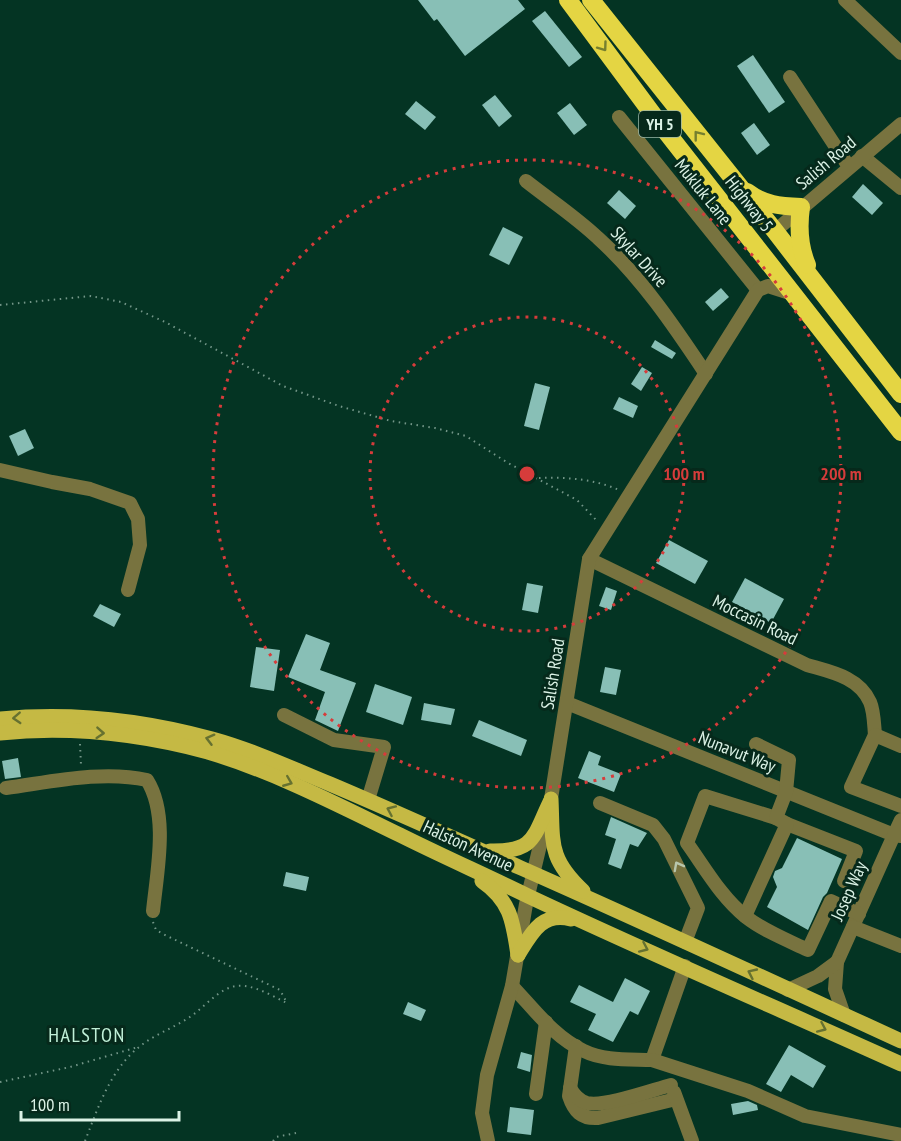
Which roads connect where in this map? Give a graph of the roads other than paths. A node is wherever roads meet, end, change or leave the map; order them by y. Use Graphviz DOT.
graph roads {
  1 [pos="568,0"];
  2 [pos="591,0"];
  3 [pos="845,0"];
  4 [pos="901,53"];
  5 [pos="790,77"];
  6 [pos="620,117"];
  7 [pos="657,120"];
  8 [pos="901,124"];
  9 [pos="862,156"];
  10 [pos="849,167"];
  11 [pos="526,181"];
  12 [pos="734,181"];
  13 [pos="901,188"];
  14 [pos="801,207"];
  15 [pos="775,231"];
  16 [pos="813,281"];
  17 [pos="758,290"];
  18 [pos="793,294"];
  19 [pos="706,374"];
  20 [pos="901,394"];
  21 [pos="899,429"];
  22 [pos="0,470"];
  23 [pos="589,559"];
  24 [pos="128,590"];
  25 [pos="567,703"];
  26 [pos="284,715"];
  27 [pos="0,719"];
  28 [pos="0,734"];
  29 [pos="875,735"];
  30 [pos="756,744"];
  31 [pos="901,746"];
  32 [pos="6,788"];
  33 [pos="786,792"];
  34 [pos="551,799"];
  35 [pos="368,800"];
  36 [pos="600,803"];
  37 [pos="901,806"];
  38 [pos="901,819"];
  39 [pos="782,821"];
  40 [pos="897,835"];
  41 [pos="484,851"];
  42 [pos="457,863"];
  43 [pos="535,873"];
  44 [pos="844,881"];
  45 [pos="528,896"];
  46 [pos="593,900"];
  47 [pos="153,911"];
  48 [pos="745,916"];
  49 [pos="856,920"];
  50 [pos="591,924"];
  51 [pos="685,942"];
  52 [pos="901,946"];
  53 [pos="518,955"];
  54 [pos="837,962"];
  55 [pos="685,966"];
  56 [pos="512,986"];
  57 [pos="788,990"];
  58 [pos="844,1015"];
  59 [pos="546,1022"];
  60 [pos="901,1041"];
  61 [pos="576,1046"];
  62 [pos="652,1060"];
  63 [pos="671,1064"];
  64 [pos="901,1064"];
  65 [pos="671,1085"];
  66 [pos="570,1088"];
  67 [pos="536,1094"];
  68 [pos="676,1099"];
  69 [pos="901,1134"];
  70 [pos="488,1141"];
  71 [pos="692,1141"];
  1 -- 7 [label="highway, Highway 5 / YH 5, one-way"];
  12 -- 2 [label="highway, Highway 5 / YH 5, one-way"];
  3 -- 4 [label="street"];
  5 -- 10 [label="street"];
  6 -- 17 [label="street, Mukluk Lane"];
  7 -- 15 [label="highway"];
  7 -- 18 [label="highway, Highway 5 / YH 5"];
  8 -- 9 [label="street, Salish Road"];
  9 -- 10 [label="street, Salish Road"];
  9 -- 13 [label="street"];
  10 -- 14 [label="street, Salish Road"];
  11 -- 19 [label="street, Skylar Drive"];
  12 -- 14 [label="highway"];
  12 -- 15 [label="highway, Highway 5 / YH 5"];
  14 -- 15 [label="street, Salish Road"];
  14 -- 16 [label="highway"];
  15 -- 16 [label="highway, Highway 5 / YH 5"];
  15 -- 21 [label="highway"];
  16 -- 20 [label="highway, Highway 5 / YH 5"];
  17 -- 18 [label="street"];
  17 -- 19 [label="street, Salish Road"];
  18 -- 21 [label="highway, Highway 5 / YH 5"];
  19 -- 23 [label="street, Salish Road"];
  22 -- 24 [label="street"];
  23 -- 25 [label="street, Salish Road"];
  23 -- 29 [label="street, Moccasin Road"];
  25 -- 33 [label="street, Nunavut Way"];
  25 -- 34 [label="street, Salish Road"];
  26 -- 35 [label="street"];
  35 -- 27 [label="main road, Halston Avenue, one-way"];
  28 -- 42 [label="main road, Halston Avenue, one-way"];
  29 -- 31 [label="street"];
  29 -- 37 [label="street"];
  30 -- 33 [label="street"];
  32 -- 47 [label="street"];
  33 -- 39 [label="street"];
  33 -- 40 [label="street, Nunavut Way"];
  34 -- 41 [label="main road"];
  34 -- 43 [label="street, Salish Road"];
  34 -- 46 [label="main road"];
  41 -- 35 [label="main road, Halston Avenue, one-way"];
  51 -- 36 [label="street, one-way"];
  38 -- 40 [label="street, Josep Way"];
  39 -- 44 [label="street"];
  39 -- 48 [label="street"];
  39 -- 48 [label="street"];
  40 -- 49 [label="street, Josep Way"];
  41 -- 43 [label="main road, Halston Avenue"];
  42 -- 45 [label="main road, Halston Avenue"];
  42 -- 53 [label="main road"];
  43 -- 45 [label="street, Salish Road"];
  43 -- 46 [label="main road, Halston Avenue"];
  45 -- 50 [label="main road, Halston Avenue"];
  45 -- 53 [label="street, Salish Road"];
  46 -- 51 [label="main road, Halston Avenue"];
  48 -- 49 [label="street"];
  49 -- 52 [label="street"];
  49 -- 54 [label="street, Josep Way"];
  50 -- 53 [label="main road"];
  50 -- 55 [label="main road, Halston Avenue, one-way"];
  57 -- 51 [label="main road, Halston Avenue, one-way"];
  53 -- 56 [label="street, Salish Road"];
  54 -- 57 [label="street"];
  54 -- 58 [label="street, Josep Way"];
  55 -- 62 [label="street"];
  55 -- 64 [label="main road, Halston Avenue, one-way"];
  56 -- 59 [label="street"];
  56 -- 70 [label="street, Salish Road"];
  57 -- 58 [label="main road, Halston Avenue"];
  58 -- 60 [label="main road, Halston Avenue"];
  59 -- 61 [label="street"];
  59 -- 67 [label="street"];
  61 -- 62 [label="street"];
  61 -- 66 [label="street"];
  62 -- 63 [label="street"];
  63 -- 65 [label="street"];
  63 -- 69 [label="street"];
  65 -- 66 [label="street"];
  65 -- 68 [label="street"];
  66 -- 68 [label="street"];
  68 -- 71 [label="street"];
}
